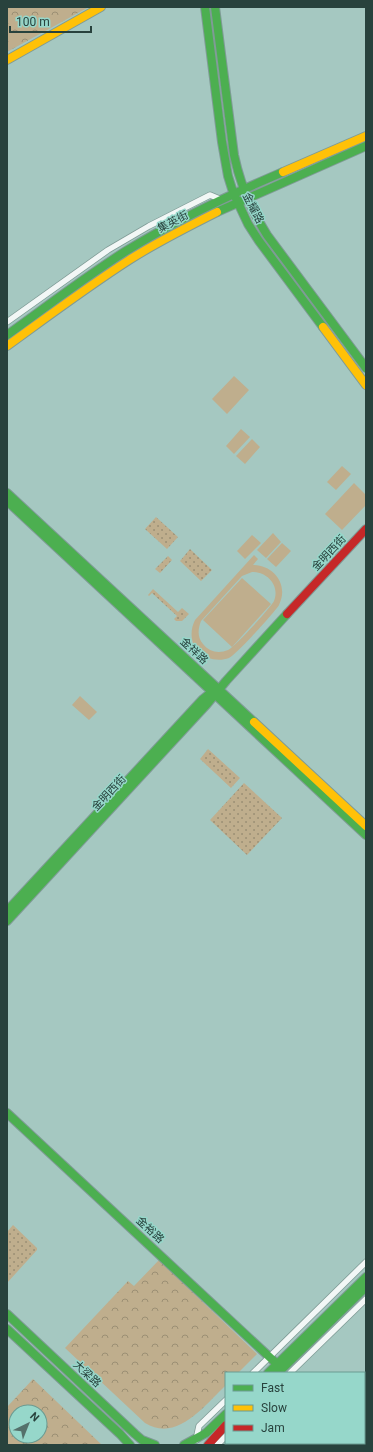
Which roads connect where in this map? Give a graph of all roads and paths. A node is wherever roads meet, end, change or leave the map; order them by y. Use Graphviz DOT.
graph roads {
  1 [pos="101,7"];
  2 [pos="204,7"];
  3 [pos="215,7"];
  4 [pos="7,60"];
  5 [pos="366,136"];
  6 [pos="366,146"];
  7 [pos="243,191"];
  8 [pos="234,195"];
  9 [pos="246,199"];
  10 [pos="223,200"];
  11 [pos="237,204"];
  12 [pos="7,322"];
  13 [pos="7,335"];
  14 [pos="7,346"];
  15 [pos="366,368"];
  16 [pos="366,385"];
  17 [pos="7,493"];
  18 [pos="7,501"];
  19 [pos="366,529"];
  20 [pos="216,691"];
  21 [pos="366,826"];
  22 [pos="366,835"];
  23 [pos="7,911"];
  24 [pos="7,920"];
  25 [pos="7,1113"];
  26 [pos="366,1262"];
  27 [pos="366,1277"];
  28 [pos="366,1287"];
  29 [pos="366,1298"];
  30 [pos="7,1314"];
  31 [pos="7,1329"];
  32 [pos="270,1357"];
  33 [pos="277,1364"];
  34 [pos="255,1372"];
  35 [pos="269,1372"];
  36 [pos="279,1372"];
  37 [pos="291,1372"];
  38 [pos="225,1401"];
  39 [pos="225,1415"];
  40 [pos="225,1426"];
  41 [pos="225,1437"];
  42 [pos="196,1440"];
  43 [pos="130,1445"];
  44 [pos="155,1445"];
  45 [pos="184,1445"];
  46 [pos="208,1445"];
  47 [pos="216,1445"];
  1 -- 4 [label="street"];
  2 -- 8 [label="street, 金耀路"];
  3 -- 7 [label="street, 金耀路"];
  5 -- 7 [label="street, 集英街"];
  6 -- 9 [label="street, 集英街"];
  7 -- 8 [label="street, 集英街"];
  7 -- 9 [label="street, 金耀路"];
  8 -- 10 [label="street, 集英街"];
  8 -- 11 [label="street, 金耀路"];
  9 -- 11 [label="street, 集英街"];
  9 -- 15 [label="street, 金耀路"];
  10 -- 12 [label="street"];
  10 -- 13 [label="street, 集英街"];
  11 -- 14 [label="street, 集英街"];
  11 -- 16 [label="street, 金耀路"];
  17 -- 20 [label="street, 金祥路"];
  18 -- 20 [label="street, 金祥路"];
  19 -- 20 [label="street, 金明西街"];
  20 -- 21 [label="street, 金祥路"];
  20 -- 22 [label="street, 金祥路"];
  20 -- 23 [label="street, 金明西街"];
  20 -- 24 [label="street, 金明西街"];
  25 -- 32 [label="street, 金裕路"];
  26 -- 32 [label="street"];
  27 -- 33 [label="street"];
  28 -- 36 [label="street"];
  29 -- 37 [label="street"];
  30 -- 44 [label="street, 大梁路"];
  31 -- 43 [label="street, 大梁路"];
  32 -- 33 [label="street, 金裕路"];
  32 -- 34 [label="street"];
  33 -- 35 [label="street"];
  38 -- 42 [label="street"];
  39 -- 42 [label="street"];
  40 -- 46 [label="street"];
  41 -- 47 [label="street"];
  42 -- 45 [label="street"];
}
